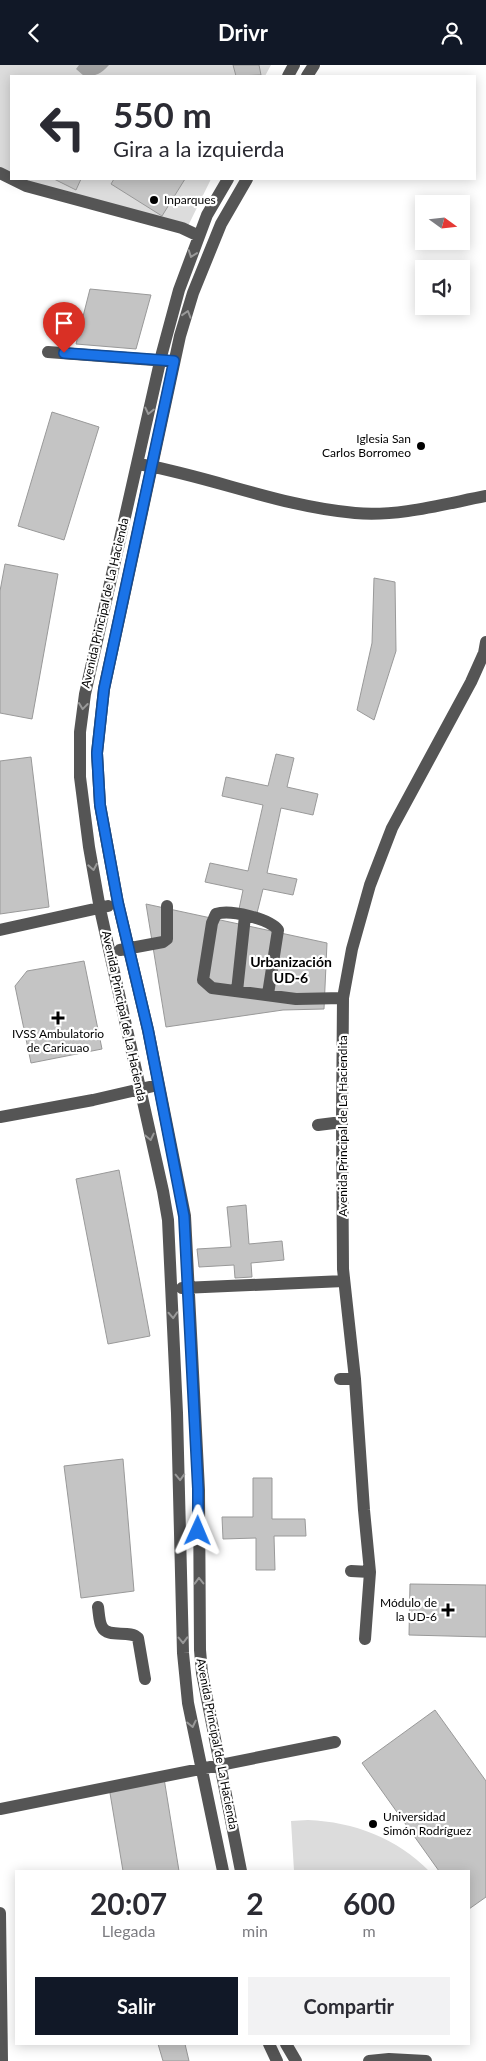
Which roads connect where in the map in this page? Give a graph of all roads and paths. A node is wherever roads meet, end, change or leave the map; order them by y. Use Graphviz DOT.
graph roads {
  1 [pos="14,180"];
  2 [pos="227,180"];
  3 [pos="246,180"];
  4 [pos="199,237"];
  5 [pos="48,352"];
  6 [pos="160,361"];
  7 [pos="174,361"];
  8 [pos="136,464"];
  9 [pos="152,467"];
  10 [pos="486,496"];
  11 [pos="485,650"];
  12 [pos="118,903"];
  13 [pos="167,906"];
  14 [pos="100,909"];
  15 [pos="245,916"];
  16 [pos="0,930"];
  17 [pos="127,949"];
  18 [pos="110,952"];
  19 [pos="237,991"];
  20 [pos="268,994"];
  21 [pos="343,998"];
  22 [pos="158,1085"];
  23 [pos="139,1090"];
  24 [pos="0,1117"];
  25 [pos="342,1122"];
  26 [pos="318,1125"];
  27 [pos="344,1281"];
  28 [pos="188,1288"];
  29 [pos="172,1289"];
  30 [pos="191,1337"];
  31 [pos="174,1340"];
  32 [pos="340,1379"];
  33 [pos="355,1379"];
  34 [pos="351,1571"];
  35 [pos="370,1573"];
  36 [pos="98,1607"];
  37 [pos="365,1639"];
  38 [pos="202,1673"];
  39 [pos="185,1675"];
  40 [pos="145,1679"];
  41 [pos="335,1742"];
  42 [pos="0,1809"];
  43 [pos="223,1870"];
  44 [pos="241,1870"];
  45 [pos="0,1913"];
  46 [pos="269,2045"];
  47 [pos="287,2045"];
  48 [pos="2,2061"];
  49 [pos="277,2061"];
  50 [pos="296,2061"];
  51 [pos="368,2061"];
  52 [pos="426,2061"];
  1 -- 4 [label="street"];
  2 -- 4 [label="street, Avenida Principal de La Hacienda"];
  7 -- 3 [label="street, Avenida Principal de La Hacienda, one-way"];
  4 -- 6 [label="street, Avenida Principal de La Hacienda, one-way"];
  5 -- 6 [label="street"];
  6 -- 7 [label="street"];
  6 -- 8 [label="street, Avenida Principal de La Hacienda, one-way"];
  7 -- 9 [label="street, Avenida Principal de La Hacienda"];
  8 -- 9 [label="street"];
  8 -- 14 [label="street, Avenida Principal de La Hacienda, one-way"];
  9 -- 10 [label="street"];
  9 -- 12 [label="street, Avenida Principal de La Hacienda"];
  11 -- 21 [label="street, Avenida Principal de La Haciendita"];
  12 -- 14 [label="street"];
  12 -- 17 [label="street, Avenida Principal de La Hacienda"];
  13 -- 17 [label="street"];
  14 -- 16 [label="street"];
  14 -- 18 [label="street, Avenida Principal de La Hacienda"];
  15 -- 19 [label="street"];
  15 -- 19 [label="street"];
  15 -- 20 [label="street"];
  17 -- 18 [label="street"];
  17 -- 22 [label="street, Avenida Principal de La Hacienda"];
  18 -- 23 [label="street, Avenida Principal de La Hacienda"];
  19 -- 20 [label="street"];
  20 -- 21 [label="street"];
  21 -- 25 [label="street, Avenida Principal de La Haciendita"];
  22 -- 23 [label="street"];
  22 -- 28 [label="street, Avenida Principal de La Hacienda"];
  23 -- 24 [label="street"];
  23 -- 29 [label="street, Avenida Principal de La Hacienda, one-way"];
  25 -- 26 [label="street"];
  25 -- 27 [label="street, Avenida Principal de La Haciendita"];
  27 -- 28 [label="street"];
  27 -- 33 [label="street, Avenida Principal de La Haciendita"];
  28 -- 29 [label="street"];
  28 -- 30 [label="street, Avenida Principal de La Hacienda"];
  29 -- 31 [label="street, Avenida Principal de La Hacienda, one-way"];
  30 -- 31 [label="street"];
  38 -- 30 [label="street, Avenida Principal de La Hacienda, one-way"];
  31 -- 39 [label="street, Avenida Principal de La Hacienda, one-way"];
  32 -- 33 [label="street"];
  33 -- 35 [label="street, Avenida Principal de La Haciendita"];
  34 -- 35 [label="street"];
  35 -- 37 [label="street, Avenida Principal de La Haciendita"];
  36 -- 40 [label="street"];
  38 -- 39 [label="street"];
  38 -- 44 [label="street, Avenida Principal de La Hacienda"];
  39 -- 43 [label="street, Avenida Principal de La Hacienda, one-way"];
  41 -- 42 [label="street"];
  45 -- 48 [label="street"];
  46 -- 49 [label="street"];
  47 -- 50 [label="street"];
  51 -- 52 [label="street"];
}
